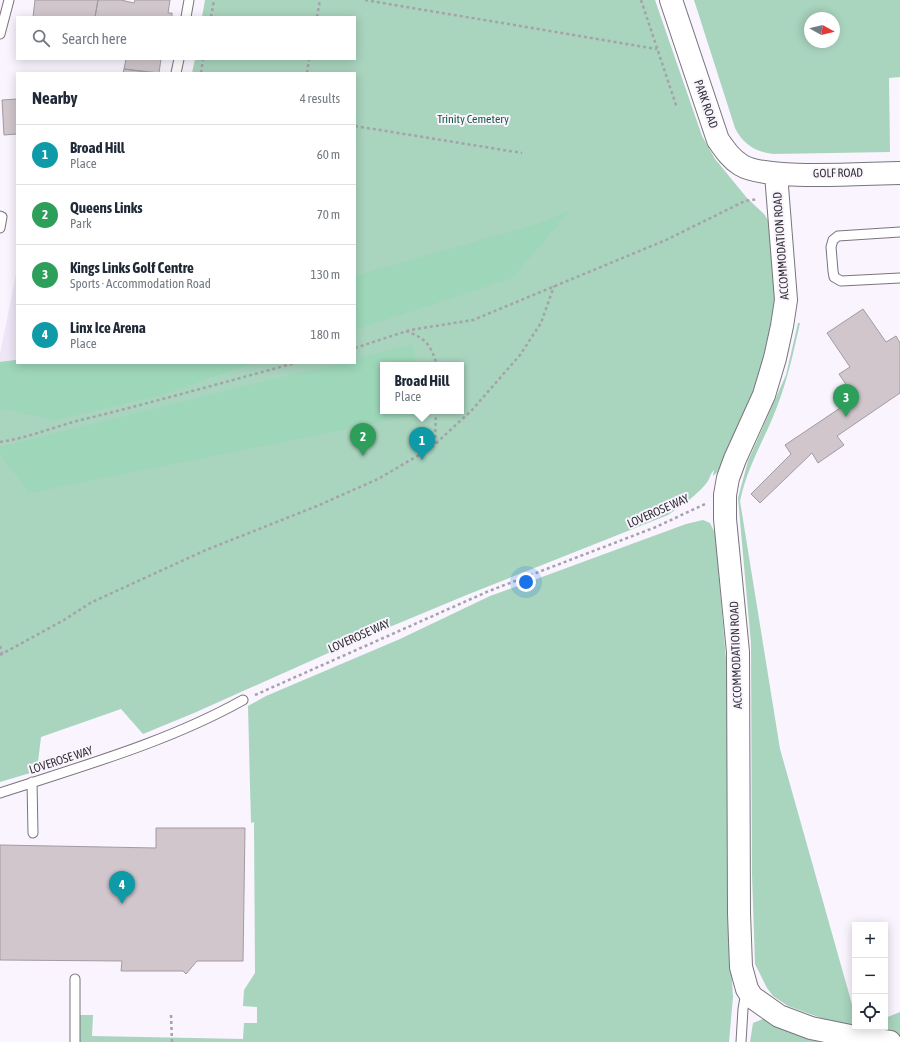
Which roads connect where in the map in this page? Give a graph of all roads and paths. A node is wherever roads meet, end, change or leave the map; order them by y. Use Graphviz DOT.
graph roads {
  1 [pos="9,0"];
  2 [pos="189,0"];
  3 [pos="214,0"];
  4 [pos="320,0"];
  5 [pos="364,0"];
  6 [pos="641,0"];
  7 [pos="671,0"];
  8 [pos="186,16"];
  9 [pos="211,16"];
  10 [pos="317,16"];
  11 [pos="0,34"];
  12 [pos="657,49"];
  13 [pos="178,60"];
  14 [pos="203,60"];
  15 [pos="309,60"];
  16 [pos="176,72"];
  17 [pos="201,72"];
  18 [pos="306,72"];
  19 [pos="677,108"];
  20 [pos="356,126"];
  21 [pos="522,152"];
  22 [pos="900,173"];
  23 [pos="776,174"];
  24 [pos="778,198"];
  25 [pos="0,216"];
  26 [pos="0,228"];
  27 [pos="900,232"];
  28 [pos="900,278"];
  29 [pos="554,286"];
  30 [pos="406,331"];
  31 [pos="356,348"];
  32 [pos="436,362"];
  33 [pos="292,364"];
  34 [pos="436,414"];
  35 [pos="0,442"];
  36 [pos="435,445"];
  37 [pos="725,495"];
  38 [pos="0,646"];
  39 [pos="1,655"];
  40 [pos="243,700"];
  41 [pos="32,782"];
  42 [pos="0,792"];
  43 [pos="33,833"];
  44 [pos="75,979"];
  45 [pos="747,989"];
  46 [pos="171,1015"];
  47 [pos="75,1042"];
  48 [pos="172,1042"];
  49 [pos="741,1042"];
  50 [pos="890,1042"];
  1 -- 11 [label="lane"];
  2 -- 8 [label="lane"];
  3 -- 9 [label="path"];
  4 -- 10 [label="path"];
  5 -- 12 [label="path"];
  6 -- 12 [label="path"];
  7 -- 23 [label="street, PARK ROAD"];
  12 -- 19 [label="path"];
  13 -- 16 [label="lane"];
  14 -- 17 [label="path"];
  15 -- 18 [label="path"];
  20 -- 21 [label="path"];
  22 -- 23 [label="street, GOLF ROAD"];
  23 -- 24 [label="street, ACCOMMODATION ROAD"];
  24 -- 29 [label="path"];
  24 -- 37 [label="street, ACCOMMODATION ROAD"];
  25 -- 26 [label="lane"];
  27 -- 28 [label="lane"];
  29 -- 30 [label="path"];
  29 -- 36 [label="path"];
  30 -- 31 [label="path"];
  30 -- 32 [label="path"];
  33 -- 35 [label="path"];
  34 -- 36 [label="path"];
  36 -- 39 [label="path"];
  37 -- 40 [label="path, LOVEROSE WAY"];
  37 -- 45 [label="street, ACCOMMODATION ROAD"];
  38 -- 39 [label="path"];
  40 -- 41 [label="lane, LOVEROSE WAY"];
  41 -- 42 [label="lane, LOVEROSE WAY"];
  41 -- 43 [label="lane"];
  44 -- 47 [label="lane"];
  45 -- 49 [label="lane"];
  45 -- 50 [label="street"];
  46 -- 48 [label="path"];
}
